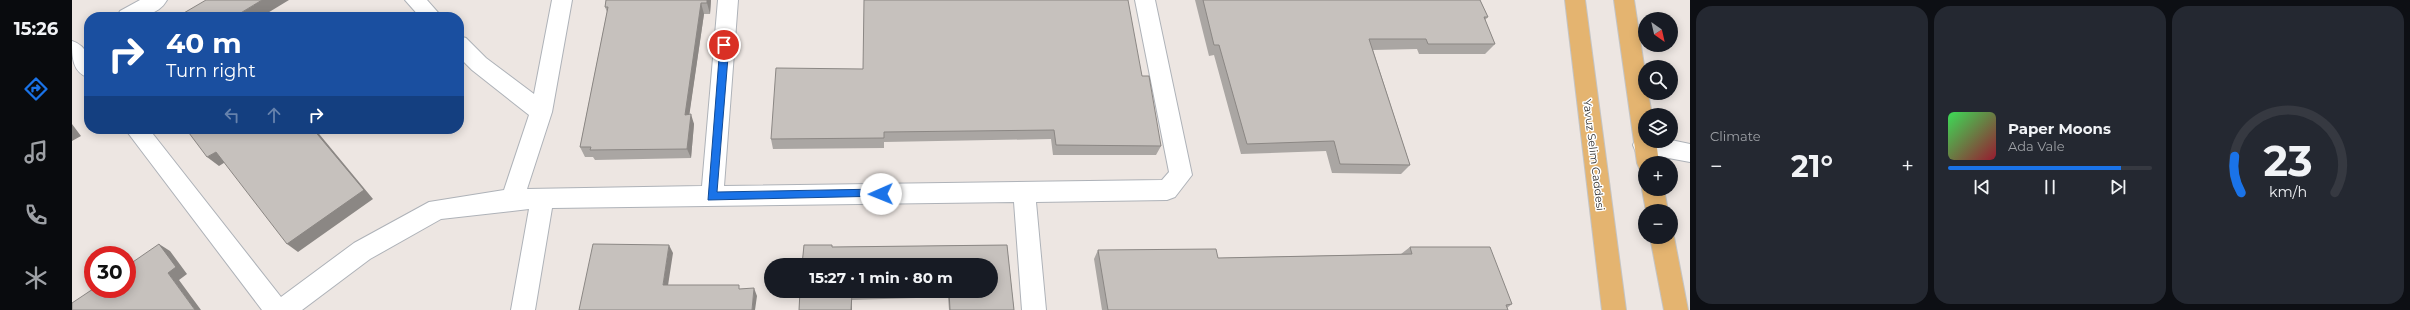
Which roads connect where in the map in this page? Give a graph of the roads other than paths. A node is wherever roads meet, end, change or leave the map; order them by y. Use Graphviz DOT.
graph roads {
  1 [pos="156,0"];
  2 [pos="414,0"];
  3 [pos="562,0"];
  4 [pos="728,0"];
  5 [pos="1145,0"];
  6 [pos="1575,0"];
  7 [pos="1624,0"];
  8 [pos="136,12"];
  9 [pos="427,12"];
  10 [pos="84,42"];
  11 [pos="72,49"];
  12 [pos="464,49"];
  13 [pos="84,64"];
  14 [pos="541,112"];
  15 [pos="140,134"];
  16 [pos="1690,153"];
  17 [pos="1646,154"];
  18 [pos="1024,192"];
  19 [pos="712,197"];
  20 [pos="542,199"];
  21 [pos="512,200"];
  22 [pos="1663,244"];
  23 [pos="277,310"];
  24 [pos="283,310"];
  25 [pos="524,310"];
  26 [pos="1034,310"];
  27 [pos="1614,310"];
  28 [pos="1676,310"];
  1 -- 8 [label="street"];
  2 -- 9 [label="street"];
  3 -- 14 [label="street"];
  4 -- 19 [label="street"];
  5 -- 18 [label="street"];
  6 -- 27 [label="main road, Yavuz Selim Caddesi"];
  7 -- 17 [label="main road"];
  10 -- 11 [label="street"];
  11 -- 13 [label="street"];
  12 -- 14 [label="street"];
  14 -- 21 [label="street"];
  15 -- 23 [label="street"];
  16 -- 17 [label="street"];
  18 -- 19 [label="street"];
  18 -- 26 [label="street"];
  19 -- 20 [label="street"];
  20 -- 21 [label="street"];
  20 -- 25 [label="street"];
  21 -- 24 [label="street"];
  22 -- 28 [label="main road"];
}
